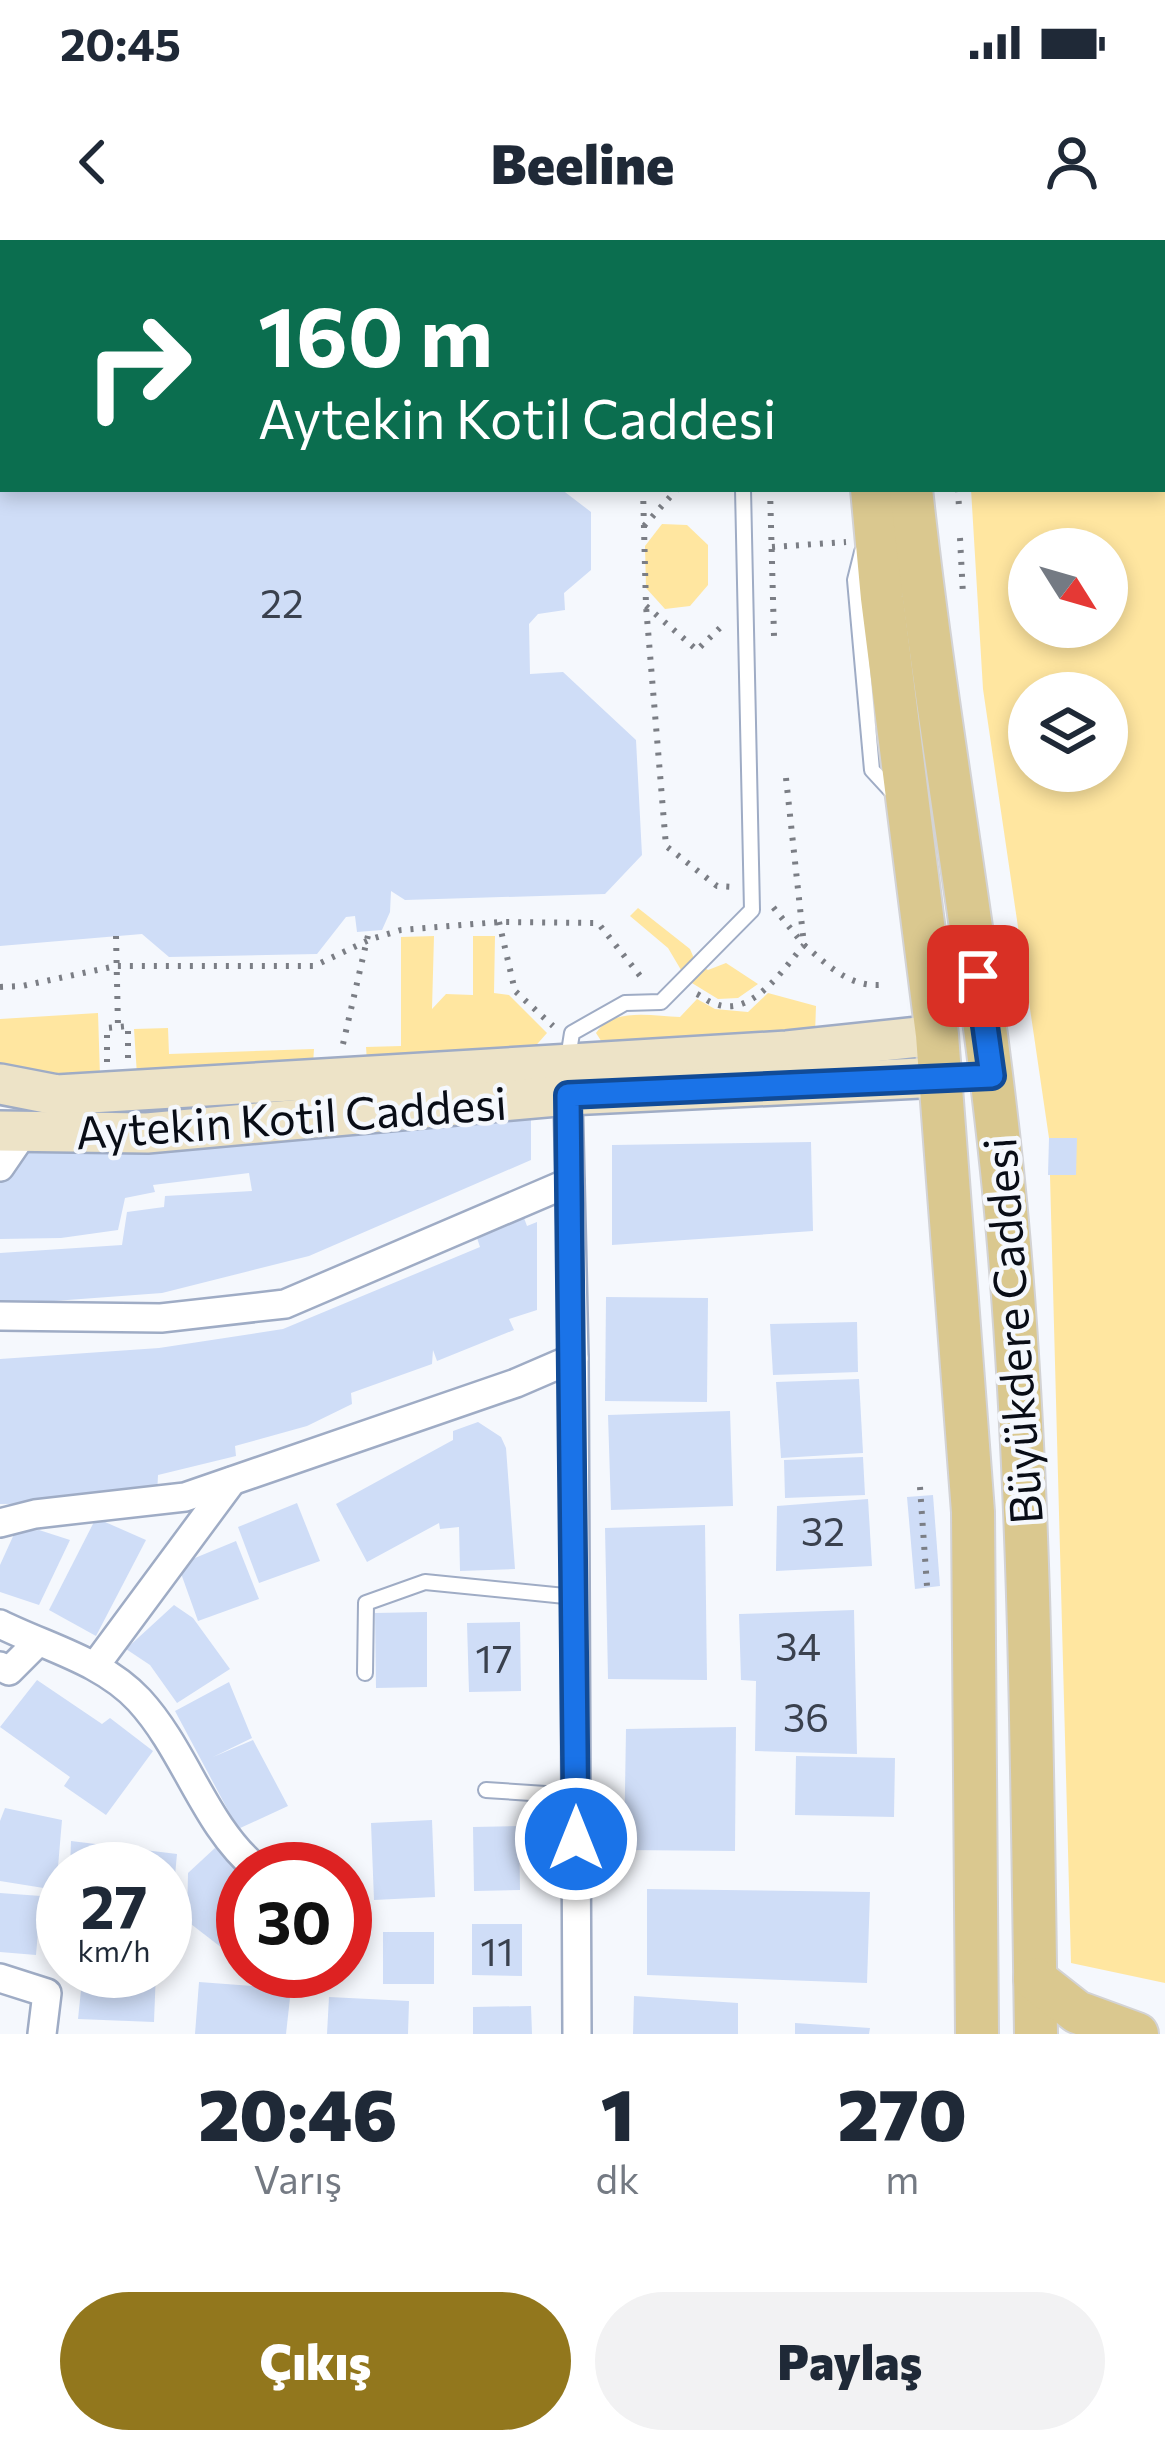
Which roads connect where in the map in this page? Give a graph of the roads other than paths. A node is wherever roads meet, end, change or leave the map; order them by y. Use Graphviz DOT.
graph roads {
  1 [pos="742,492"];
  2 [pos="886,494"];
  3 [pos="985,1030"];
  4 [pos="939,1056"];
  5 [pos="569,1067"];
  6 [pos="992,1076"];
  7 [pos="0,1084"];
  8 [pos="12,1132"];
  9 [pos="0,1167"];
  10 [pos="570,1182"];
  11 [pos="0,1316"];
  12 [pos="574,1358"];
  13 [pos="516,1383"];
  14 [pos="574,1405"];
  15 [pos="234,1480"];
  16 [pos="0,1523"];
  17 [pos="575,1598"];
  18 [pos="0,1624"];
  19 [pos="38,1642"];
  20 [pos="0,1666"];
  21 [pos="95,1666"];
  22 [pos="365,1673"];
  23 [pos="486,1790"];
  24 [pos="576,1796"];
  25 [pos="229,1842"];
  26 [pos="0,1978"];
  27 [pos="1035,1979"];
  28 [pos="42,2034"];
  29 [pos="577,2034"];
  30 [pos="977,2034"];
  31 [pos="1036,2034"];
  32 [pos="1137,2034"];
  1 -- 5 [label="lane"];
  2 -- 3 [label="main road, Büyükdere Caddesi"];
  2 -- 4 [label="main road, Büyükdere Caddesi"];
  3 -- 4 [label="main road"];
  3 -- 6 [label="main road, Büyükdere Caddesi"];
  4 -- 5 [label="main road, Aytekin Kotil Caddesi"];
  4 -- 6 [label="main road"];
  4 -- 30 [label="main road, Büyükdere Caddesi"];
  5 -- 7 [label="main road, Aytekin Kotil Caddesi"];
  5 -- 8 [label="main road, Aytekin Kotil Caddesi"];
  5 -- 10 [label="street"];
  6 -- 27 [label="main road, Büyükdere Caddesi"];
  8 -- 9 [label="street"];
  10 -- 11 [label="street"];
  10 -- 12 [label="street"];
  12 -- 13 [label="street"];
  12 -- 14 [label="street"];
  13 -- 14 [label="street"];
  13 -- 15 [label="street"];
  14 -- 17 [label="street"];
  15 -- 16 [label="street"];
  15 -- 21 [label="street"];
  17 -- 22 [label="lane"];
  17 -- 24 [label="street"];
  18 -- 19 [label="street"];
  19 -- 20 [label="street"];
  19 -- 21 [label="street"];
  21 -- 25 [label="street"];
  23 -- 24 [label="lane"];
  24 -- 29 [label="street"];
  26 -- 28 [label="street"];
  27 -- 31 [label="main road, Büyükdere Caddesi"];
  27 -- 32 [label="main road"];
}
